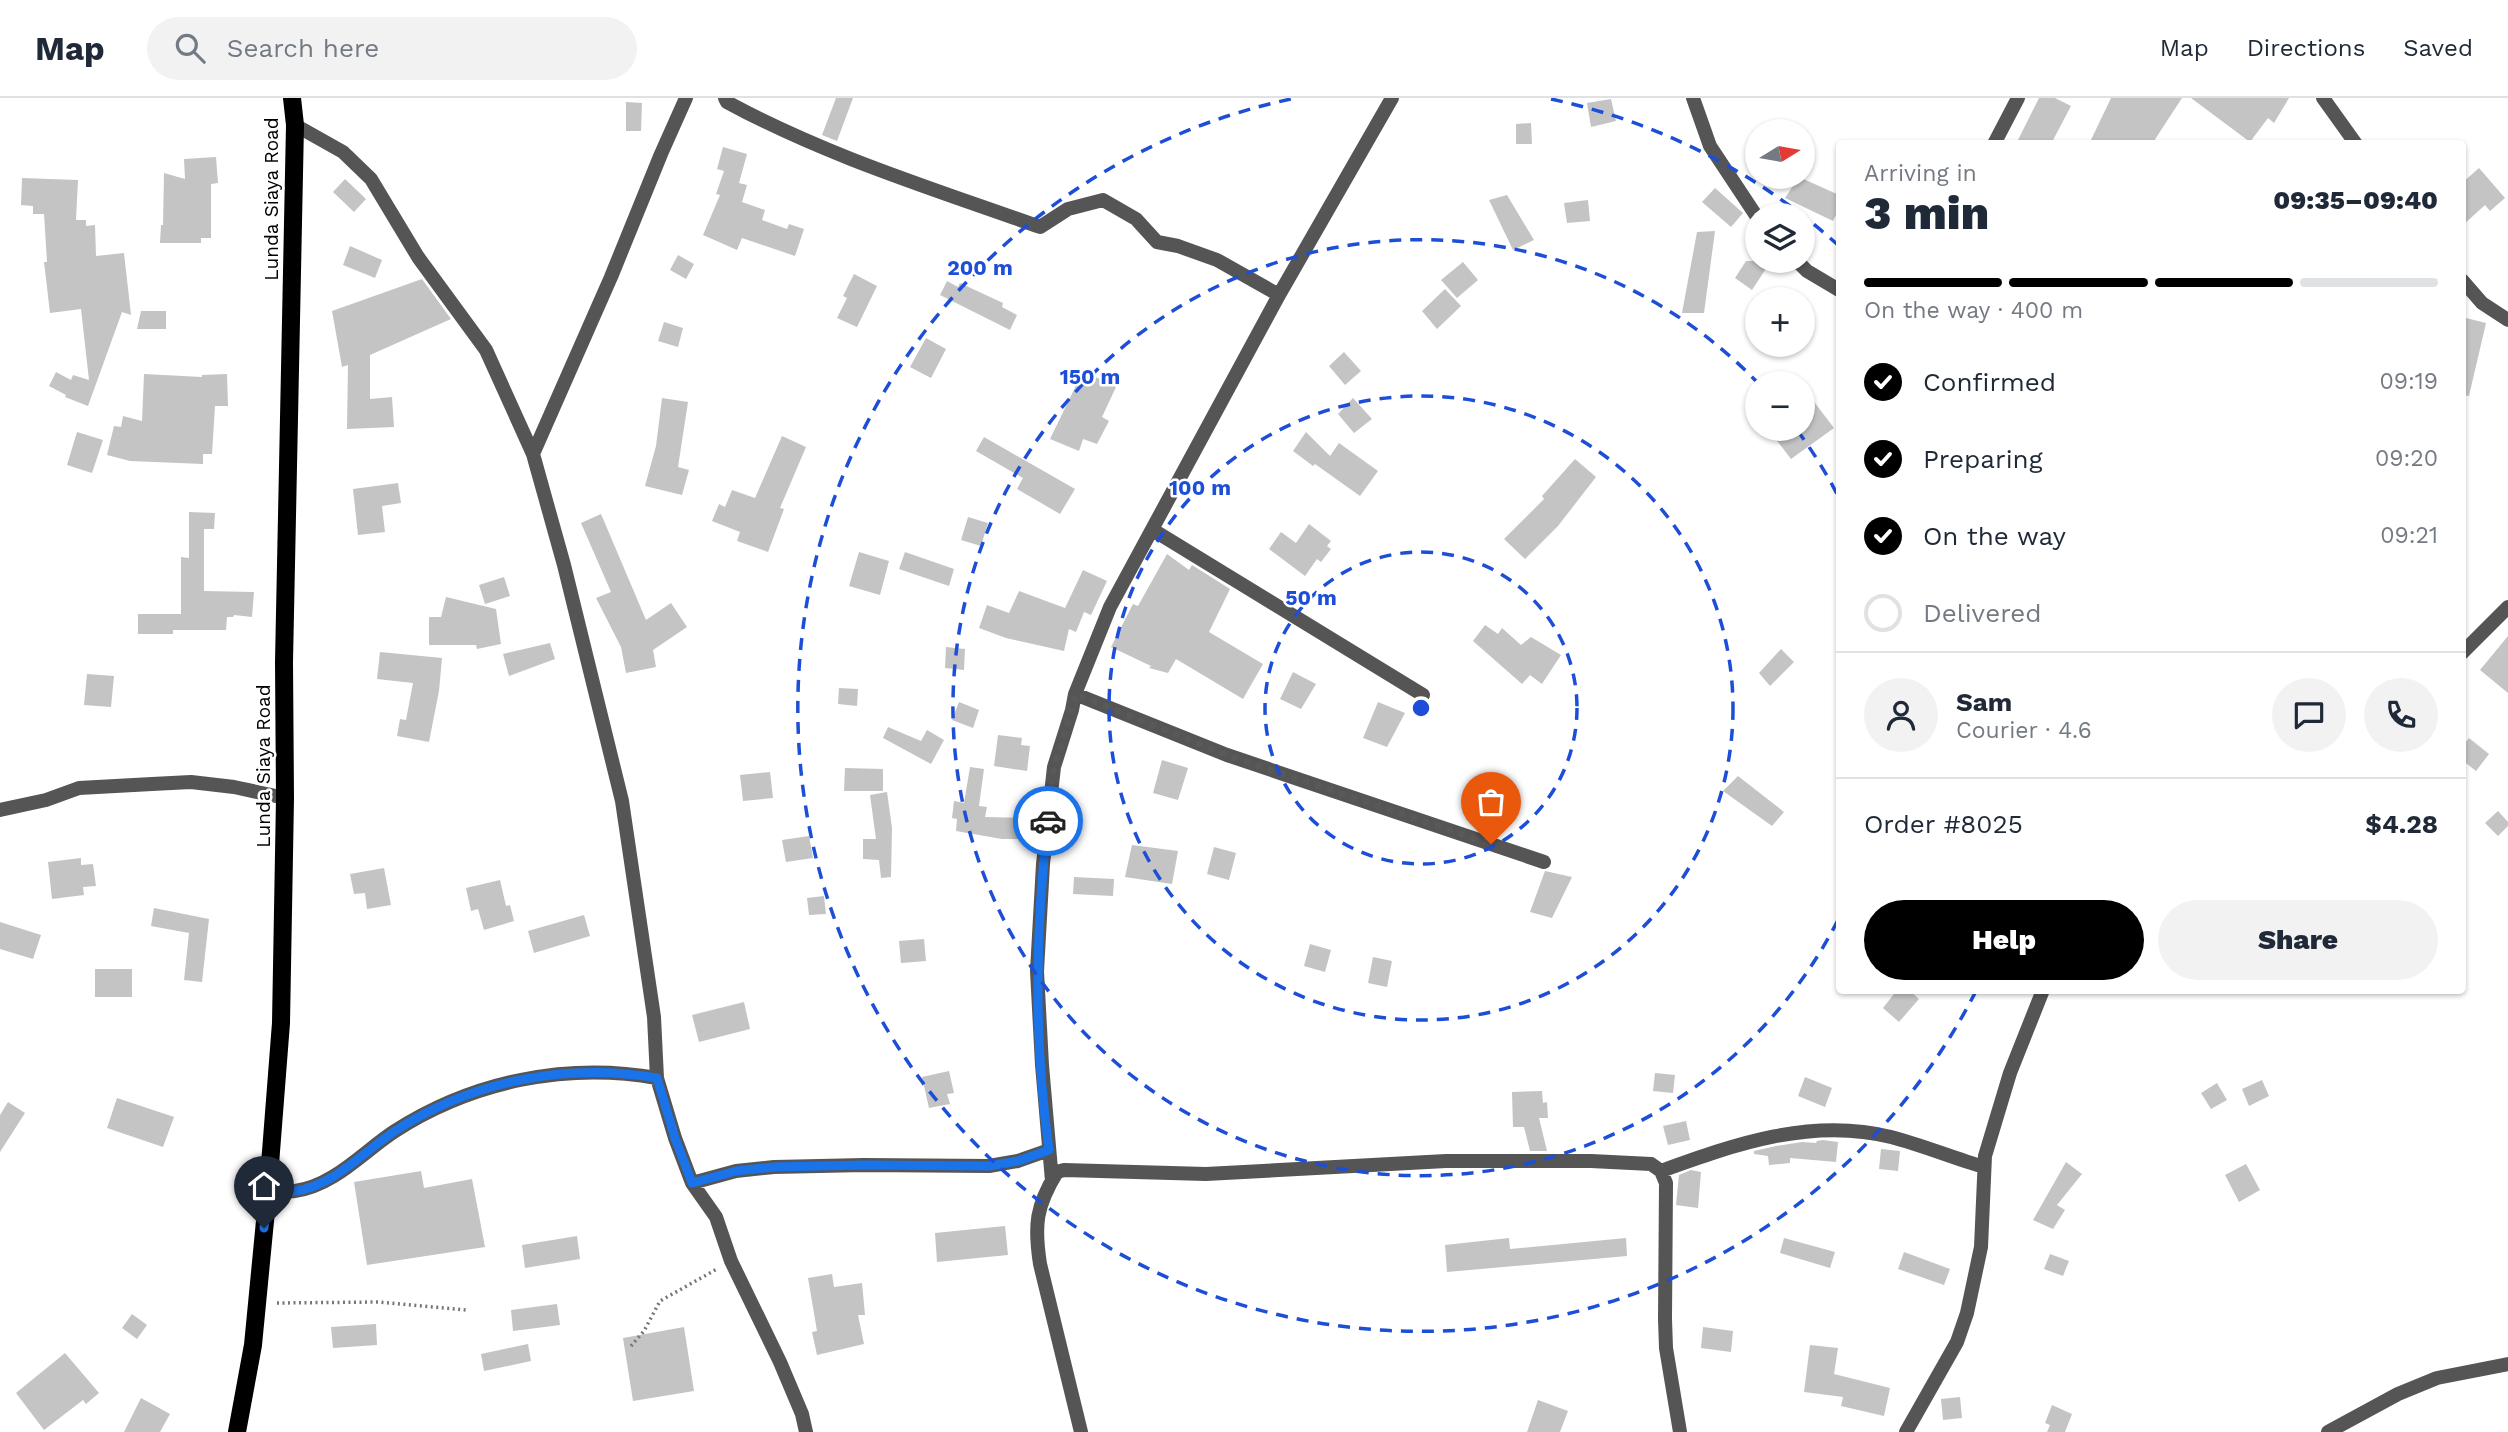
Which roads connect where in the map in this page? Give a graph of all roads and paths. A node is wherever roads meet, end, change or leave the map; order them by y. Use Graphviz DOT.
graph roads {
  1 [pos="292,98"];
  2 [pos="686,98"];
  3 [pos="725,98"];
  4 [pos="1392,98"];
  5 [pos="1693,98"];
  6 [pos="2018,98"];
  7 [pos="2323,98"];
  8 [pos="295,125"];
  9 [pos="1996,140"];
  10 [pos="2353,140"];
  11 [pos="1747,203"];
  12 [pos="1810,273"];
  13 [pos="2466,285"];
  14 [pos="1836,288"];
  15 [pos="1279,295"];
  16 [pos="2508,320"];
  17 [pos="533,454"];
  18 [pos="1153,530"];
  19 [pos="2508,607"];
  20 [pos="2466,649"];
  21 [pos="1075,694"];
  22 [pos="1423,695"];
  23 [pos="285,798"];
  24 [pos="0,810"];
  25 [pos="1544,862"];
  26 [pos="2041,994"];
  27 [pos="657,1078"];
  28 [pos="1049,1150"];
  29 [pos="1984,1167"];
  30 [pos="1661,1171"];
  31 [pos="1052,1181"];
  32 [pos="692,1183"];
  33 [pos="268,1190"];
  34 [pos="731,1261"];
  35 [pos="257,1303"];
  36 [pos="466,1310"];
  37 [pos="631,1346"];
  38 [pos="2508,1364"];
  39 [pos="237,1432"];
  40 [pos="806,1432"];
  41 [pos="1081,1432"];
  42 [pos="1680,1432"];
  43 [pos="1906,1432"];
  44 [pos="2328,1432"];
  1 -- 8 [label="main road, Lunda Siaya Road"];
  2 -- 17 [label="street"];
  3 -- 15 [label="street"];
  4 -- 15 [label="street"];
  5 -- 11 [label="street"];
  6 -- 9 [label="street"];
  7 -- 10 [label="street"];
  8 -- 17 [label="street"];
  8 -- 23 [label="main road, Lunda Siaya Road"];
  12 -- 14 [label="street"];
  13 -- 16 [label="street"];
  15 -- 18 [label="street"];
  17 -- 27 [label="street"];
  18 -- 21 [label="street"];
  18 -- 22 [label="street"];
  19 -- 20 [label="street"];
  21 -- 25 [label="street"];
  21 -- 28 [label="street"];
  23 -- 24 [label="street"];
  23 -- 33 [label="main road, Lunda Siaya Road"];
  26 -- 29 [label="street"];
  27 -- 32 [label="street"];
  27 -- 33 [label="street"];
  28 -- 31 [label="street"];
  28 -- 32 [label="street"];
  29 -- 30 [label="street"];
  29 -- 43 [label="street"];
  30 -- 31 [label="street"];
  30 -- 42 [label="street"];
  31 -- 41 [label="street"];
  32 -- 34 [label="street"];
  33 -- 35 [label="main road, Lunda Siaya Road"];
  34 -- 37 [label="path"];
  34 -- 40 [label="street"];
  35 -- 36 [label="path"];
  35 -- 39 [label="main road, Lunda Siaya Road"];
  38 -- 44 [label="street"];
}
